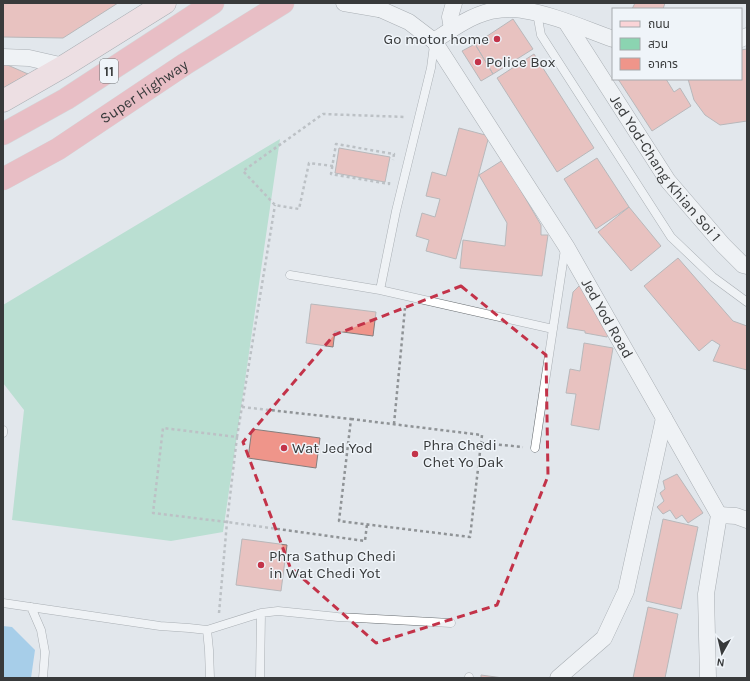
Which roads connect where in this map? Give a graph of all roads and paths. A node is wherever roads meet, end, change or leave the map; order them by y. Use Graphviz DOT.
graph roads {
  1 [pos="164,3"];
  2 [pos="212,3"];
  3 [pos="344,3"];
  4 [pos="454,3"];
  5 [pos="285,5"];
  6 [pos="375,6"];
  7 [pos="537,13"];
  8 [pos="566,22"];
  9 [pos="452,29"];
  10 [pos="612,39"];
  11 [pos="434,41"];
  12 [pos="3,57"];
  13 [pos="64,66"];
  14 [pos="3,101"];
  15 [pos="412,117"];
  16 [pos="3,134"];
  17 [pos="333,166"];
  18 [pos="392,166"];
  19 [pos="390,178"];
  20 [pos="3,179"];
  21 [pos="275,205"];
  22 [pos="566,246"];
  23 [pos="747,266"];
  24 [pos="290,275"];
  25 [pos="380,290"];
  26 [pos="406,296"];
  27 [pos="747,302"];
  28 [pos="553,329"];
  29 [pos="242,407"];
  30 [pos="664,418"];
  31 [pos="350,419"];
  32 [pos="394,424"];
  33 [pos="237,437"];
  34 [pos="481,443"];
  35 [pos="536,448"];
  36 [pos="719,515"];
  37 [pos="747,520"];
  38 [pos="227,522"];
  39 [pos="367,524"];
  40 [pos="3,603"];
  41 [pos="32,607"];
  42 [pos="261,613"];
  43 [pos="451,623"];
  44 [pos="218,627"];
  45 [pos="207,630"];
  46 [pos="43,678"];
  47 [pos="210,678"];
  48 [pos="260,678"];
  49 [pos="558,678"];
  50 [pos="708,678"];
  1 -- 13 [label="main road"];
  2 -- 16 [label="highway, 11"];
  3 -- 6 [label="street, Jed Yod Road"];
  4 -- 9 [label="street"];
  5 -- 20 [label="highway, Super Highway / 11"];
  6 -- 11 [label="street, Jed Yod Road"];
  7 -- 8 [label="street"];
  7 -- 9 [label="street"];
  7 -- 27 [label="lane"];
  8 -- 10 [label="street"];
  8 -- 23 [label="street, Jed Yod-Chang Khian Soi 1"];
  9 -- 11 [label="street"];
  11 -- 22 [label="street, Jed Yod Road"];
  11 -- 25 [label="lane"];
  12 -- 13 [label="street"];
  13 -- 14 [label="main road"];
  15 -- 21 [label="path"];
  17 -- 18 [label="path"];
  17 -- 19 [label="path"];
  17 -- 21 [label="path"];
  21 -- 29 [label="path"];
  22 -- 28 [label="lane"];
  22 -- 30 [label="street, Jed Yod Road"];
  24 -- 25 [label="lane"];
  25 -- 26 [label="lane"];
  26 -- 28 [label="lane"];
  26 -- 32 [label="path"];
  28 -- 35 [label="lane"];
  29 -- 31 [label="path"];
  29 -- 33 [label="path"];
  30 -- 36 [label="street, Jed Yod Road"];
  30 -- 49 [label="street"];
  31 -- 32 [label="path"];
  31 -- 39 [label="path"];
  32 -- 34 [label="path"];
  33 -- 38 [label="path"];
  33 -- 38 [label="path"];
  34 -- 35 [label="path"];
  34 -- 39 [label="path"];
  36 -- 37 [label="street"];
  36 -- 50 [label="street"];
  38 -- 39 [label="path"];
  38 -- 44 [label="path"];
  40 -- 41 [label="lane"];
  41 -- 45 [label="lane"];
  41 -- 46 [label="lane"];
  42 -- 43 [label="lane"];
  42 -- 44 [label="lane"];
  42 -- 48 [label="lane"];
  44 -- 45 [label="lane"];
  45 -- 47 [label="lane"];
}
